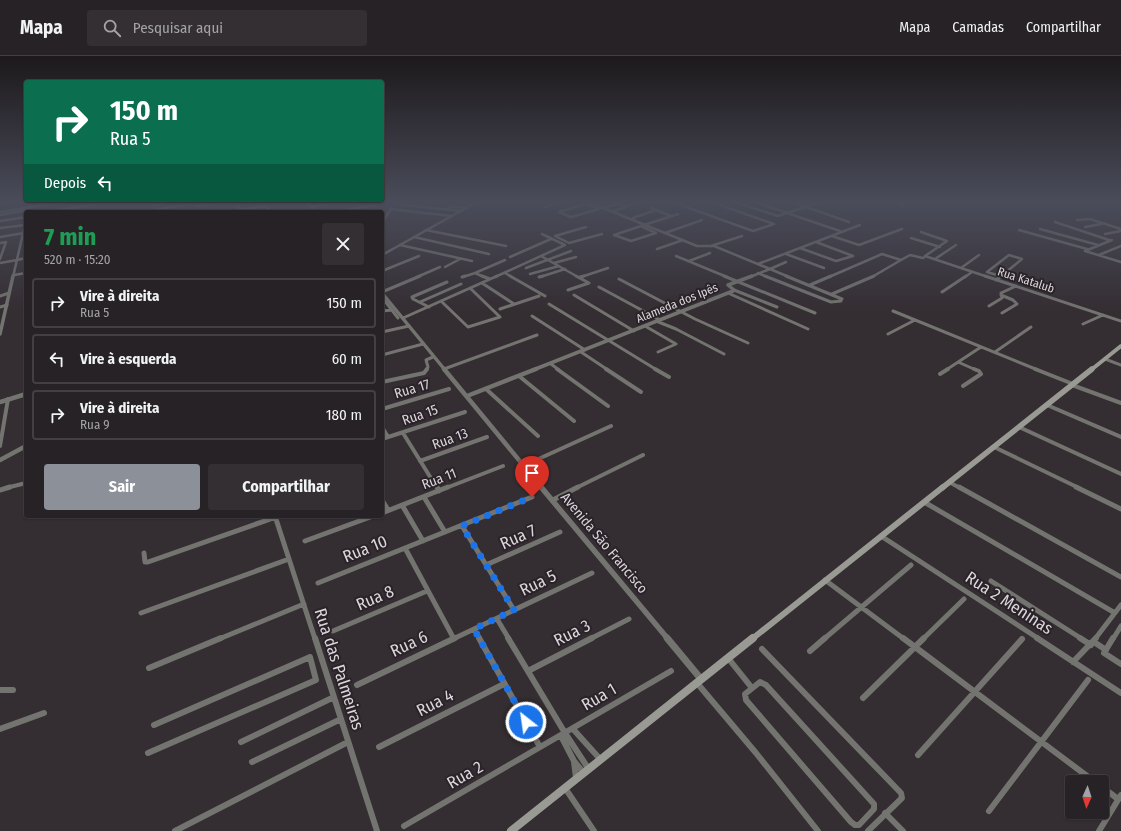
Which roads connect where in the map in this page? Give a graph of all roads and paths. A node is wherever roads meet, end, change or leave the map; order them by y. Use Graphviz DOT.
graph roads {
  1 [pos="22,239"];
  2 [pos="410,239"];
  3 [pos="424,239"];
  4 [pos="472,239"];
  5 [pos="551,239"];
  6 [pos="561,239"];
  7 [pos="583,239"];
  8 [pos="626,239"];
  9 [pos="637,239"];
  10 [pos="732,239"];
  11 [pos="823,239"];
  12 [pos="841,239"];
  13 [pos="875,239"];
  14 [pos="915,239"];
  15 [pos="942,239"];
  16 [pos="1050,239"];
  17 [pos="1078,239"];
  18 [pos="1081,239"];
  19 [pos="1107,239"];
  20 [pos="683,240"];
  21 [pos="815,242"];
  22 [pos="0,243"];
  23 [pos="569,243"];
  24 [pos="1091,243"];
  25 [pos="564,244"];
  26 [pos="956,244"];
  27 [pos="400,245"];
  28 [pos="1098,245"];
  29 [pos="506,246"];
  30 [pos="711,246"];
  31 [pos="1121,246"];
  32 [pos="940,247"];
  33 [pos="800,248"];
  34 [pos="657,249"];
  35 [pos="1087,250"];
  36 [pos="572,251"];
  37 [pos="710,253"];
  38 [pos="786,253"];
  39 [pos="384,254"];
  40 [pos="489,254"];
  41 [pos="979,255"];
  42 [pos="1098,255"];
  43 [pos="419,256"];
  44 [pos="541,256"];
  45 [pos="676,256"];
  46 [pos="926,256"];
  47 [pos="510,257"];
  48 [pos="576,257"];
  49 [pos="24,258"];
  50 [pos="0,259"];
  51 [pos="460,259"];
  52 [pos="935,259"];
  53 [pos="17,260"];
  54 [pos="505,260"];
  55 [pos="548,260"];
  56 [pos="901,260"];
  57 [pos="472,261"];
  58 [pos="689,261"];
  59 [pos="786,262"];
  60 [pos="1121,262"];
  61 [pos="0,263"];
  62 [pos="554,263"];
  63 [pos="758,264"];
  64 [pos="559,266"];
  65 [pos="440,267"];
  66 [pos="445,267"];
  67 [pos="597,267"];
  68 [pos="526,268"];
  69 [pos="608,268"];
  70 [pos="824,268"];
  71 [pos="961,268"];
  72 [pos="565,269"];
  73 [pos="770,269"];
  74 [pos="384,270"];
  75 [pos="602,270"];
  76 [pos="972,272"];
  77 [pos="24,273"];
  78 [pos="475,273"];
  79 [pos="505,273"];
  80 [pos="758,273"];
  81 [pos="530,274"];
  82 [pos="14,275"];
  83 [pos="540,276"];
  84 [pos="1000,276"];
  85 [pos="462,277"];
  86 [pos="580,277"];
  87 [pos="490,279"];
  88 [pos="619,279"];
  89 [pos="996,280"];
  90 [pos="739,281"];
  91 [pos="447,282"];
  92 [pos="482,283"];
  93 [pos="461,284"];
  94 [pos="810,285"];
  95 [pos="1016,286"];
  96 [pos="599,287"];
  97 [pos="470,288"];
  98 [pos="568,290"];
  99 [pos="734,290"];
  100 [pos="384,292"];
  101 [pos="942,292"];
  102 [pos="9,293"];
  103 [pos="728,293"];
  104 [pos="832,294"];
  105 [pos="574,295"];
  106 [pos="1002,295"];
  107 [pos="0,296"];
  108 [pos="384,296"];
  109 [pos="539,296"];
  110 [pos="545,296"];
  111 [pos="385,301"];
  112 [pos="441,301"];
  113 [pos="420,302"];
  114 [pos="514,304"];
  115 [pos="549,304"];
  116 [pos="7,305"];
  117 [pos="428,306"];
  118 [pos="990,306"];
  119 [pos="0,307"];
  120 [pos="777,307"];
  121 [pos="500,309"];
  122 [pos="393,310"];
  123 [pos="682,311"];
  124 [pos="893,311"];
  125 [pos="384,312"];
  126 [pos="816,313"];
  127 [pos="1002,313"];
  128 [pos="1104,315"];
  129 [pos="532,316"];
  130 [pos="400,318"];
  131 [pos="658,320"];
  132 [pos="915,320"];
  133 [pos="1,321"];
  134 [pos="1121,321"];
  135 [pos="1083,324"];
  136 [pos="407,326"];
  137 [pos="645,326"];
  138 [pos="1031,327"];
  139 [pos="808,329"];
  140 [pos="634,330"];
  141 [pos="384,332"];
  142 [pos="0,334"];
  143 [pos="888,334"];
  144 [pos="537,335"];
  145 [pos="609,341"];
  146 [pos="748,343"];
  147 [pos="423,344"];
  148 [pos="1121,346"];
  149 [pos="981,347"];
  150 [pos="583,351"];
  151 [pos="658,352"];
  152 [pos="995,352"];
  153 [pos="384,354"];
  154 [pos="724,354"];
  155 [pos="433,357"];
  156 [pos="1105,359"];
  157 [pos="958,362"];
  158 [pos="553,365"];
  159 [pos="1121,365"];
  160 [pos="444,369"];
  161 [pos="940,374"];
  162 [pos="519,376"];
  163 [pos="669,377"];
  164 [pos="384,382"];
  165 [pos="1073,384"];
  166 [pos="963,386"];
  167 [pos="449,389"];
  168 [pos="486,389"];
  169 [pos="642,392"];
  170 [pos="24,395"];
  171 [pos="467,396"];
  172 [pos="8,400"];
  173 [pos="0,402"];
  174 [pos="1121,403"];
  175 [pos="1047,405"];
  176 [pos="608,406"];
  177 [pos="384,408"];
  178 [pos="465,412"];
  179 [pos="574,421"];
  180 [pos="611,426"];
  181 [pos="1019,427"];
  182 [pos="384,430"];
  183 [pos="403,433"];
  184 [pos="538,436"];
  185 [pos="388,437"];
  186 [pos="487,437"];
  187 [pos="1121,437"];
  188 [pos="384,438"];
  189 [pos="0,446"];
  190 [pos="24,447"];
  191 [pos="994,447"];
  192 [pos="643,455"];
  193 [pos="0,460"];
  194 [pos="420,461"];
  195 [pos="526,465"];
  196 [pos="503,466"];
  197 [pos="1121,474"];
  198 [pos="949,482"];
  199 [pos="24,484"];
  200 [pos="0,490"];
  201 [pos="439,491"];
  202 [pos="424,497"];
  203 [pos="532,497"];
  204 [pos="553,500"];
  205 [pos="924,502"];
  206 [pos="384,503"];
  207 [pos="402,505"];
  208 [pos="1121,509"];
  209 [pos="388,510"];
  210 [pos="384,511"];
  211 [pos="272,518"];
  212 [pos="275,518"];
  213 [pos="368,518"];
  214 [pos="462,526"];
  215 [pos="445,532"];
  216 [pos="560,532"];
  217 [pos="881,536"];
  218 [pos="305,541"];
  219 [pos="423,541"];
  220 [pos="406,548"];
  221 [pos="144,553"];
  222 [pos="289,559"];
  223 [pos="486,565"];
  224 [pos="911,565"];
  225 [pos="592,573"];
  226 [pos="1121,576"];
  227 [pos="826,580"];
  228 [pos="991,581"];
  229 [pos="318,582"];
  230 [pos="427,591"];
  231 [pos="964,599"];
  232 [pos="304,604"];
  233 [pos="1121,605"];
  234 [pos="862,608"];
  235 [pos="514,610"];
  236 [pos="141,613"];
  237 [pos="1115,613"];
  238 [pos="497,619"];
  239 [pos="629,619"];
  240 [pos="1121,626"];
  241 [pos="474,629"];
  242 [pos="334,631"];
  243 [pos="454,639"];
  244 [pos="1022,639"];
  245 [pos="1092,644"];
  246 [pos="915,647"];
  247 [pos="762,649"];
  248 [pos="1106,650"];
  249 [pos="810,651"];
  250 [pos="728,658"];
  251 [pos="1073,662"];
  252 [pos="1121,664"];
  253 [pos="323,665"];
  254 [pos="149,668"];
  255 [pos="313,668"];
  256 [pos="528,671"];
  257 [pos="671,671"];
  258 [pos="1088,680"];
  259 [pos="699,681"];
  260 [pos="504,684"];
  261 [pos="357,685"];
  262 [pos="752,688"];
  263 [pos="0,690"];
  264 [pos="13,690"];
  265 [pos="974,691"];
  266 [pos="1121,693"];
  267 [pos="334,697"];
  268 [pos="863,698"];
  269 [pos="44,713"];
  270 [pos="340,719"];
  271 [pos="154,725"];
  272 [pos="0,729"];
  273 [pos="573,729"];
  274 [pos="563,735"];
  275 [pos="241,742"];
  276 [pos="348,742"];
  277 [pos="1042,742"];
  278 [pos="378,747"];
  279 [pos="540,747"];
  280 [pos="148,753"];
  281 [pos="918,755"];
  282 [pos="600,759"];
  283 [pos="574,761"];
  284 [pos="252,762"];
  285 [pos="586,770"];
  286 [pos="1086,775"];
  287 [pos="576,778"];
  288 [pos="565,787"];
  289 [pos="1109,791"];
  290 [pos="1120,797"];
  291 [pos="989,810"];
  292 [pos="885,813"];
  293 [pos="404,826"];
  294 [pos="175,831"];
  295 [pos="377,831"];
  296 [pos="511,831"];
  297 [pos="594,831"];
  298 [pos="818,831"];
  299 [pos="868,831"];
  300 [pos="903,831"];
  301 [pos="1099,831"];
  1 -- 53 [label="street"];
  2 -- 27 [label="street"];
  3 -- 40 [label="street"];
  4 -- 29 [label="street"];
  5 -- 25 [label="street"];
  5 -- 47 [label="street"];
  6 -- 23 [label="street"];
  7 -- 23 [label="street"];
  8 -- 9 [label="street"];
  10 -- 30 [label="street"];
  11 -- 21 [label="street"];
  12 -- 13 [label="street"];
  14 -- 32 [label="street"];
  15 -- 32 [label="street"];
  16 -- 35 [label="street"];
  17 -- 24 [label="street"];
  18 -- 24 [label="street"];
  19 -- 28 [label="street"];
  20 -- 30 [label="street"];
  20 -- 34 [label="street"];
  21 -- 33 [label="street"];
  21 -- 33 [label="street"];
  22 -- 50 [label="street"];
  23 -- 25 [label="street"];
  24 -- 28 [label="street"];
  25 -- 44 [label="street"];
  26 -- 52 [label="street"];
  27 -- 39 [label="street"];
  27 -- 51 [label="street"];
  28 -- 35 [label="street"];
  30 -- 63 [label="street"];
  31 -- 42 [label="street"];
  32 -- 46 [label="street"];
  33 -- 38 [label="street"];
  35 -- 42 [label="street"];
  36 -- 55 [label="street"];
  37 -- 58 [label="street"];
  38 -- 63 [label="street"];
  38 -- 70 [label="street"];
  41 -- 71 [label="street"];
  42 -- 60 [label="street"];
  43 -- 74 [label="street"];
  44 -- 55 [label="street"];
  44 -- 79 [label="street"];
  45 -- 58 [label="street"];
  46 -- 52 [label="street, Rua Katalub"];
  46 -- 56 [label="street"];
  48 -- 62 [label="street"];
  49 -- 53 [label="street"];
  51 -- 57 [label="street"];
  51 -- 66 [label="street"];
  52 -- 71 [label="street, Rua Katalub"];
  53 -- 61 [label="street"];
  53 -- 82 [label="street"];
  54 -- 78 [label="street"];
  55 -- 62 [label="street"];
  55 -- 68 [label="street"];
  56 -- 94 [label="street"];
  56 -- 104 [label="street"];
  58 -- 90 [label="street"];
  59 -- 73 [label="street"];
  62 -- 64 [label="street"];
  63 -- 73 [label="street"];
  64 -- 72 [label="street"];
  64 -- 81 [label="street"];
  65 -- 100 [label="street"];
  67 -- 75 [label="street"];
  69 -- 75 [label="street"];
  71 -- 76 [label="street, Rua Katalub"];
  72 -- 83 [label="street"];
  72 -- 86 [label="street"];
  73 -- 80 [label="street"];
  73 -- 94 [label="street"];
  75 -- 86 [label="street"];
  76 -- 89 [label="street, Rua Katalub"];
  76 -- 101 [label="street"];
  77 -- 82 [label="street"];
  78 -- 85 [label="street"];
  78 -- 87 [label="street"];
  79 -- 87 [label="street"];
  79 -- 110 [label="street"];
  80 -- 90 [label="street"];
  80 -- 104 [label="street"];
  82 -- 102 [label="street"];
  84 -- 84 [label="street"];
  84 -- 89 [label="street"];
  86 -- 98 [label="street"];
  87 -- 92 [label="street"];
  88 -- 123 [label="street"];
  89 -- 95 [label="street, Rua Katalub"];
  90 -- 99 [label="street, Alameda dos Ipês"];
  90 -- 126 [label="street"];
  91 -- 113 [label="street"];
  92 -- 97 [label="street"];
  92 -- 114 [label="street"];
  93 -- 113 [label="street"];
  94 -- 104 [label="street"];
  95 -- 106 [label="street"];
  95 -- 128 [label="street, Rua Katalub"];
  96 -- 131 [label="street"];
  97 -- 112 [label="street"];
  97 -- 112 [label="street"];
  99 -- 103 [label="street, Alameda dos Ipês"];
  99 -- 120 [label="street"];
  102 -- 107 [label="street"];
  102 -- 116 [label="street"];
  103 -- 123 [label="street, Alameda dos Ipês"];
  103 -- 139 [label="street"];
  105 -- 140 [label="street"];
  106 -- 118 [label="street"];
  106 -- 127 [label="street"];
  108 -- 122 [label="street, Avenida São Francisco"];
  109 -- 114 [label="street"];
  111 -- 122 [label="street"];
  112 -- 117 [label="street"];
  113 -- 117 [label="street"];
  114 -- 121 [label="street"];
  115 -- 145 [label="street"];
  116 -- 119 [label="street"];
  116 -- 133 [label="street"];
  117 -- 130 [label="street"];
  122 -- 125 [label="street"];
  122 -- 130 [label="street, Avenida São Francisco"];
  123 -- 131 [label="street, Alameda dos Ipês"];
  123 -- 146 [label="street"];
  124 -- 132 [label="street"];
  128 -- 134 [label="street, Rua Katalub"];
  128 -- 135 [label="street"];
  129 -- 150 [label="street"];
  130 -- 136 [label="street, Avenida São Francisco"];
  131 -- 137 [label="street, Alameda dos Ipês"];
  131 -- 154 [label="street"];
  132 -- 143 [label="street"];
  132 -- 149 [label="street"];
  133 -- 142 [label="street"];
  136 -- 141 [label="street"];
  136 -- 147 [label="street, Avenida São Francisco"];
  137 -- 140 [label="street, Alameda dos Ipês"];
  137 -- 151 [label="street"];
  138 -- 152 [label="street"];
  140 -- 145 [label="street, Alameda dos Ipês"];
  144 -- 160 [label="street"];
  145 -- 150 [label="street, Alameda dos Ipês"];
  145 -- 163 [label="street"];
  147 -- 153 [label="street"];
  147 -- 155 [label="street, Avenida São Francisco"];
  148 -- 156 [label="main road"];
  149 -- 152 [label="street"];
  149 -- 157 [label="street"];
  150 -- 158 [label="street, Alameda dos Ipês"];
  150 -- 169 [label="street"];
  152 -- 165 [label="street"];
  155 -- 160 [label="street, Avenida São Francisco"];
  155 -- 164 [label="street"];
  156 -- 159 [label="street"];
  156 -- 165 [label="main road"];
  157 -- 161 [label="street"];
  157 -- 166 [label="street"];
  158 -- 162 [label="street, Alameda dos Ipês"];
  158 -- 176 [label="street"];
  160 -- 171 [label="street, Avenida São Francisco"];
  162 -- 168 [label="street, Alameda dos Ipês"];
  162 -- 179 [label="street"];
  165 -- 174 [label="street"];
  165 -- 175 [label="main road"];
  167 -- 177 [label="street, Rua 17"];
  168 -- 171 [label="street, Alameda dos Ipês"];
  168 -- 184 [label="street"];
  170 -- 172 [label="street"];
  171 -- 195 [label="street, Avenida São Francisco"];
  172 -- 173 [label="street"];
  172 -- 189 [label="street"];
  175 -- 181 [label="main road"];
  175 -- 187 [label="street"];
  178 -- 183 [label="street, Rua 15"];
  180 -- 195 [label="street"];
  181 -- 191 [label="main road"];
  181 -- 197 [label="street"];
  182 -- 185 [label="street"];
  183 -- 185 [label="street, Rua 15"];
  183 -- 194 [label="street"];
  185 -- 188 [label="street, Rua 15"];
  186 -- 194 [label="street, Rua 13"];
  190 -- 193 [label="street"];
  191 -- 198 [label="main road"];
  191 -- 208 [label="street"];
  192 -- 204 [label="street"];
  194 -- 201 [label="street"];
  195 -- 204 [label="street, Avenida São Francisco"];
  196 -- 201 [label="street, Rua 11"];
  198 -- 205 [label="main road"];
  198 -- 226 [label="street"];
  199 -- 200 [label="street"];
  201 -- 202 [label="street, Rua 11"];
  202 -- 207 [label="street, Rua 11"];
  202 -- 215 [label="street"];
  203 -- 214 [label="street, Rua 10"];
  204 -- 259 [label="street, Avenida São Francisco"];
  205 -- 217 [label="main road"];
  205 -- 237 [label="street"];
  206 -- 209 [label="street"];
  207 -- 209 [label="street, Rua 11"];
  207 -- 219 [label="street"];
  209 -- 210 [label="street, Rua 11"];
  211 -- 221 [label="street"];
  212 -- 222 [label="street, Rua das Palmeiras"];
  213 -- 218 [label="street"];
  214 -- 215 [label="street, Rua 10"];
  214 -- 223 [label="street"];
  215 -- 219 [label="street, Rua 10"];
  216 -- 223 [label="street, Rua 7"];
  217 -- 227 [label="main road"];
  217 -- 251 [label="street, Rua 2 Meninas"];
  219 -- 220 [label="street, Rua 10"];
  220 -- 229 [label="street, Rua 10"];
  220 -- 230 [label="street"];
  222 -- 232 [label="street, Rua das Palmeiras"];
  222 -- 236 [label="street"];
  223 -- 235 [label="street"];
  224 -- 234 [label="street"];
  225 -- 235 [label="street, Rua 5"];
  227 -- 234 [label="street"];
  227 -- 250 [label="main road"];
  228 -- 245 [label="street"];
  230 -- 242 [label="street, Rua 8"];
  230 -- 243 [label="street"];
  231 -- 246 [label="street"];
  232 -- 253 [label="street, Rua das Palmeiras"];
  232 -- 254 [label="street"];
  233 -- 237 [label="street"];
  234 -- 246 [label="street"];
  234 -- 249 [label="street"];
  235 -- 238 [label="street, Rua 5"];
  237 -- 245 [label="street"];
  238 -- 241 [label="street, Rua 5"];
  238 -- 256 [label="street"];
  239 -- 256 [label="street, Rua 3"];
  240 -- 248 [label="street"];
  241 -- 243 [label="street, Rua 6"];
  241 -- 260 [label="street"];
  243 -- 261 [label="street, Rua 6"];
  244 -- 265 [label="street"];
  245 -- 248 [label="street"];
  245 -- 251 [label="street"];
  246 -- 265 [label="street"];
  246 -- 268 [label="street"];
  247 -- 292 [label="street"];
  248 -- 252 [label="street"];
  250 -- 259 [label="main road"];
  250 -- 262 [label="street"];
  251 -- 266 [label="street, Rua 2 Meninas"];
  253 -- 255 [label="street"];
  253 -- 267 [label="street, Rua das Palmeiras"];
  255 -- 271 [label="street"];
  255 -- 280 [label="street"];
  256 -- 274 [label="street"];
  257 -- 273 [label="street, Rua 1"];
  258 -- 277 [label="street"];
  259 -- 282 [label="main road"];
  259 -- 298 [label="street"];
  260 -- 278 [label="street, Rua 4"];
  260 -- 279 [label="street"];
  262 -- 262 [label="street"];
  263 -- 264 [label="street"];
  265 -- 277 [label="street"];
  265 -- 281 [label="street"];
  267 -- 270 [label="street, Rua das Palmeiras"];
  267 -- 275 [label="street"];
  269 -- 272 [label="street"];
  270 -- 276 [label="street, Rua das Palmeiras"];
  270 -- 284 [label="street"];
  273 -- 274 [label="street, Rua 1"];
  273 -- 282 [label="street"];
  274 -- 279 [label="street, Rua 1"];
  274 -- 283 [label="street"];
  274 -- 285 [label="street"];
  276 -- 294 [label="street"];
  276 -- 295 [label="street, Rua das Palmeiras"];
  277 -- 286 [label="street"];
  277 -- 291 [label="street"];
  279 -- 293 [label="street, Rua 2"];
  282 -- 285 [label="main road"];
  283 -- 285 [label="street"];
  283 -- 287 [label="street"];
  285 -- 287 [label="main road"];
  287 -- 288 [label="main road"];
  288 -- 296 [label="main road"];
  288 -- 297 [label="street"];
  289 -- 290 [label="street"];
  290 -- 301 [label="street"];
  292 -- 299 [label="street"];
  292 -- 300 [label="street"];
}
